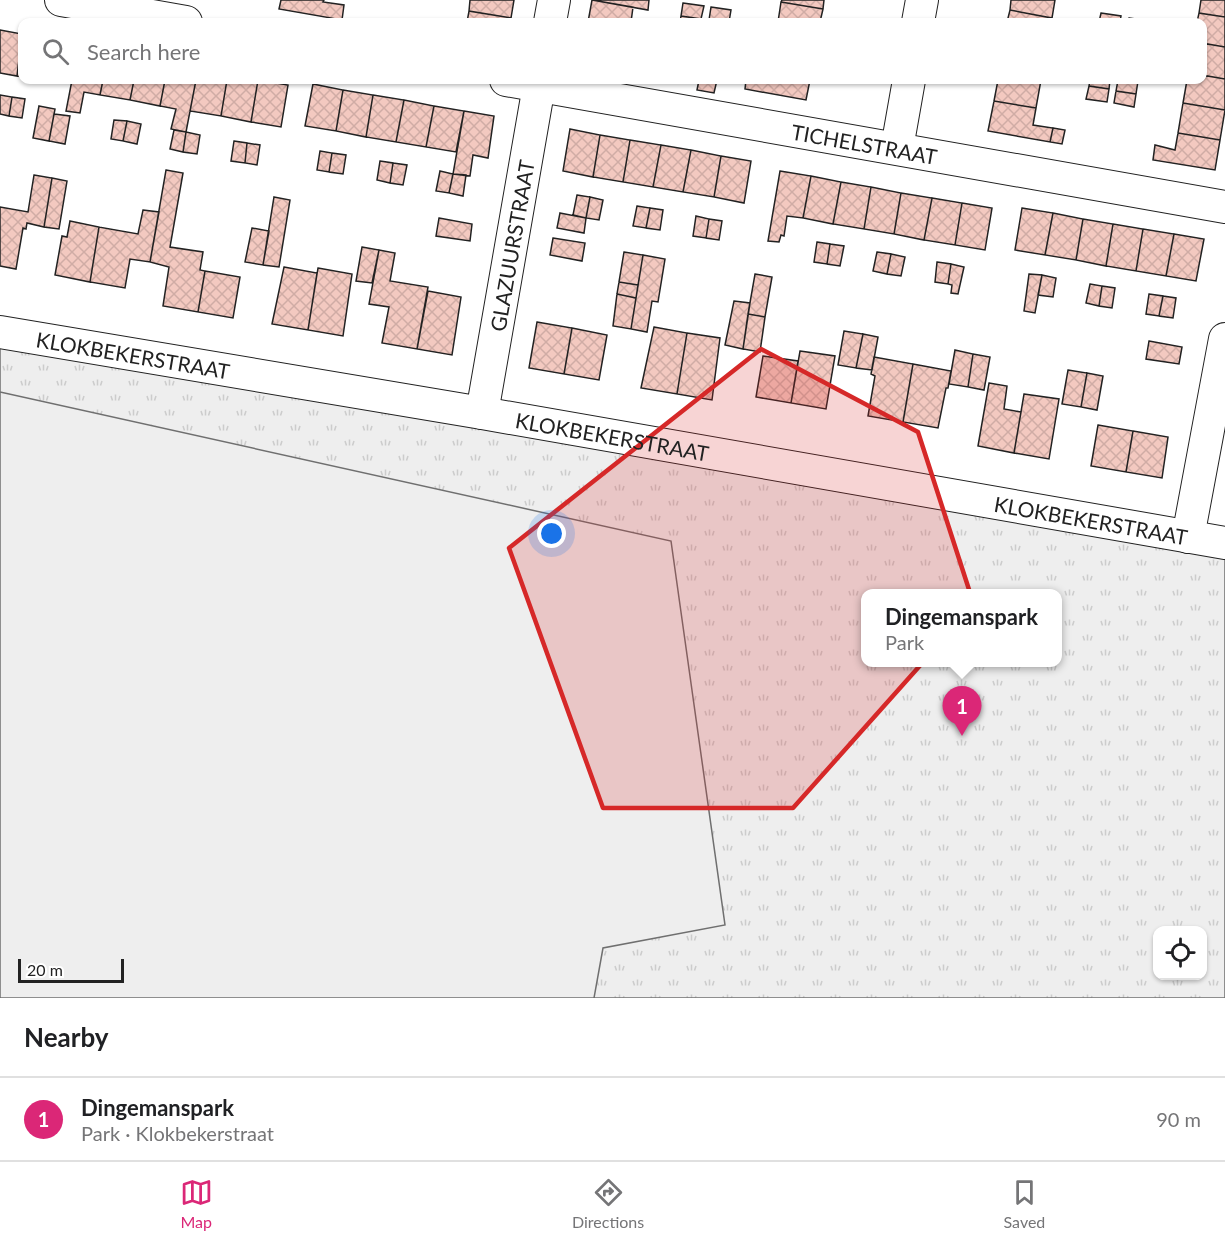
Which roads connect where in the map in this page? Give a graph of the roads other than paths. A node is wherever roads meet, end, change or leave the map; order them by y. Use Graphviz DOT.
graph roads {
  1 [pos="61,0"];
  2 [pos="192,0"];
  3 [pos="554,0"];
  4 [pos="922,0"];
  5 [pos="164,18"];
  6 [pos="188,18"];
  7 [pos="551,18"];
  8 [pos="919,18"];
  9 [pos="540,84"];
  10 [pos="551,84"];
  11 [pos="908,84"];
  12 [pos="897,148"];
  13 [pos="1225,207"];
  14 [pos="0,332"];
  15 [pos="1225,339"];
  16 [pos="482,413"];
  17 [pos="1188,537"];
  18 [pos="1225,543"];
  1 -- 5 [label="street"];
  2 -- 6 [label="street"];
  3 -- 7 [label="street"];
  4 -- 8 [label="street"];
  9 -- 16 [label="street, GLAZUURSTRAAT"];
  10 -- 12 [label="street, TICHELSTRAAT"];
  11 -- 12 [label="street"];
  12 -- 13 [label="street, TICHELSTRAAT"];
  14 -- 16 [label="street, KLOKBEKERSTRAAT"];
  15 -- 17 [label="street"];
  16 -- 17 [label="street, KLOKBEKERSTRAAT"];
  17 -- 18 [label="street, KLOKBEKERSTRAAT"];
}
